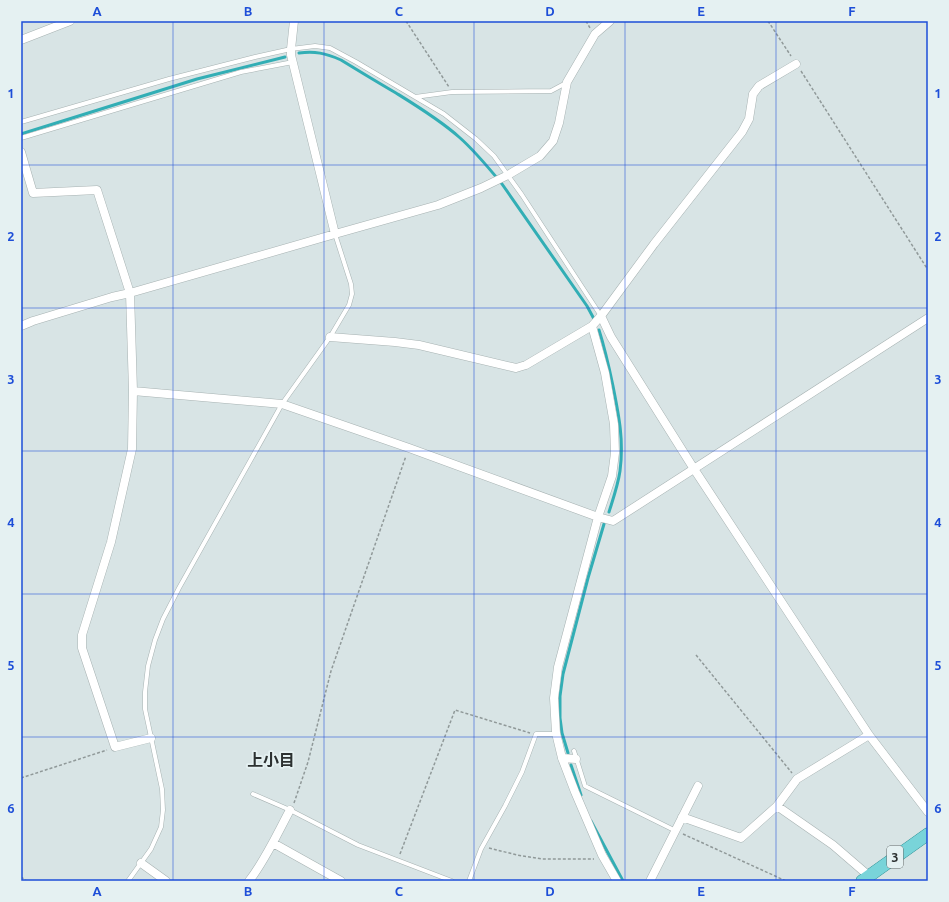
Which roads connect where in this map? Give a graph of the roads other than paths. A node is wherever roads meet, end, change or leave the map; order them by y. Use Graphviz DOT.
graph roads {
  1 [pos="70,21"];
  2 [pos="294,21"];
  3 [pos="610,21"];
  4 [pos="21,40"];
  5 [pos="291,48"];
  6 [pos="293,62"];
  7 [pos="796,64"];
  8 [pos="567,82"];
  9 [pos="415,97"];
  10 [pos="21,122"];
  11 [pos="21,138"];
  12 [pos="21,152"];
  13 [pos="508,175"];
  14 [pos="335,234"];
  15 [pos="130,293"];
  16 [pos="601,316"];
  17 [pos="928,318"];
  18 [pos="21,326"];
  19 [pos="592,326"];
  20 [pos="330,337"];
  21 [pos="133,391"];
  22 [pos="282,404"];
  23 [pos="694,469"];
  24 [pos="598,517"];
  25 [pos="556,734"];
  26 [pos="869,735"];
  27 [pos="151,738"];
  28 [pos="575,755"];
  29 [pos="562,758"];
  30 [pos="698,786"];
  31 [pos="253,794"];
  32 [pos="776,806"];
  33 [pos="290,810"];
  34 [pos="928,812"];
  35 [pos="682,818"];
  36 [pos="676,831"];
  37 [pos="928,834"];
  38 [pos="273,843"];
  39 [pos="141,863"];
  40 [pos="865,879"];
  41 [pos="128,881"];
  42 [pos="166,881"];
  43 [pos="248,881"];
  44 [pos="340,881"];
  45 [pos="452,881"];
  46 [pos="470,881"];
  47 [pos="617,881"];
  48 [pos="650,881"];
  1 -- 4 [label="street"];
  2 -- 5 [label="street"];
  3 -- 8 [label="street"];
  5 -- 6 [label="street"];
  5 -- 9 [label="lane"];
  5 -- 10 [label="lane"];
  6 -- 11 [label="lane"];
  6 -- 14 [label="street"];
  7 -- 16 [label="street"];
  8 -- 9 [label="lane"];
  8 -- 13 [label="street"];
  9 -- 13 [label="lane"];
  12 -- 15 [label="street"];
  13 -- 14 [label="street"];
  13 -- 16 [label="lane"];
  14 -- 15 [label="street"];
  14 -- 20 [label="lane"];
  15 -- 18 [label="street"];
  15 -- 21 [label="street"];
  16 -- 19 [label="street"];
  16 -- 23 [label="street"];
  17 -- 23 [label="street"];
  19 -- 20 [label="street"];
  19 -- 24 [label="street"];
  20 -- 22 [label="lane"];
  21 -- 22 [label="street"];
  21 -- 27 [label="street"];
  22 -- 24 [label="street"];
  22 -- 27 [label="lane"];
  23 -- 24 [label="street"];
  23 -- 26 [label="street"];
  24 -- 25 [label="street"];
  25 -- 29 [label="street"];
  25 -- 46 [label="lane"];
  26 -- 32 [label="street"];
  26 -- 34 [label="street"];
  27 -- 39 [label="lane"];
  28 -- 29 [label="street"];
  28 -- 36 [label="lane"];
  29 -- 47 [label="street"];
  30 -- 35 [label="street"];
  31 -- 33 [label="lane"];
  32 -- 35 [label="street"];
  32 -- 40 [label="street"];
  33 -- 38 [label="street"];
  33 -- 45 [label="lane"];
  35 -- 36 [label="street"];
  36 -- 48 [label="street"];
  37 -- 40 [label="main road, 3"];
  38 -- 43 [label="street"];
  38 -- 44 [label="street"];
  39 -- 41 [label="lane"];
  39 -- 42 [label="street"];
}
